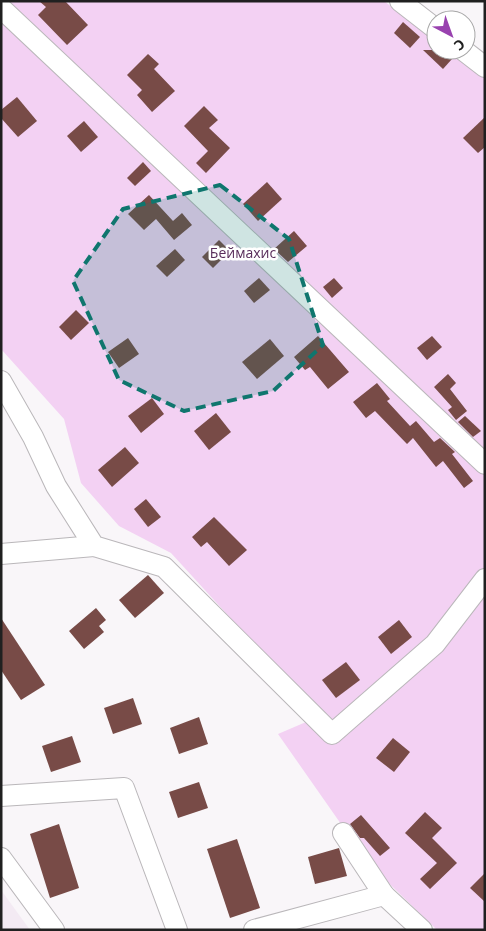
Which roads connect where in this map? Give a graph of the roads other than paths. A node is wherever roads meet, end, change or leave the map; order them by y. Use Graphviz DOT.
graph roads {
  1 [pos="400,1"];
  2 [pos="1,8"];
  3 [pos="426,21"];
  4 [pos="1,381"];
  5 [pos="485,464"];
  6 [pos="94,546"];
  7 [pos="1,554"];
  8 [pos="485,580"];
  9 [pos="1,796"];
  10 [pos="343,833"];
  11 [pos="1,858"];
  12 [pos="384,895"];
  13 [pos="54,930"];
  14 [pos="177,930"];
  15 [pos="254,930"];
  16 [pos="422,930"];
  1 -- 3 [label="street"];
  2 -- 5 [label="street"];
  4 -- 6 [label="street"];
  6 -- 7 [label="street"];
  6 -- 8 [label="street"];
  9 -- 14 [label="street"];
  10 -- 12 [label="street"];
  11 -- 13 [label="street"];
  12 -- 15 [label="street"];
  12 -- 16 [label="street"];
}
